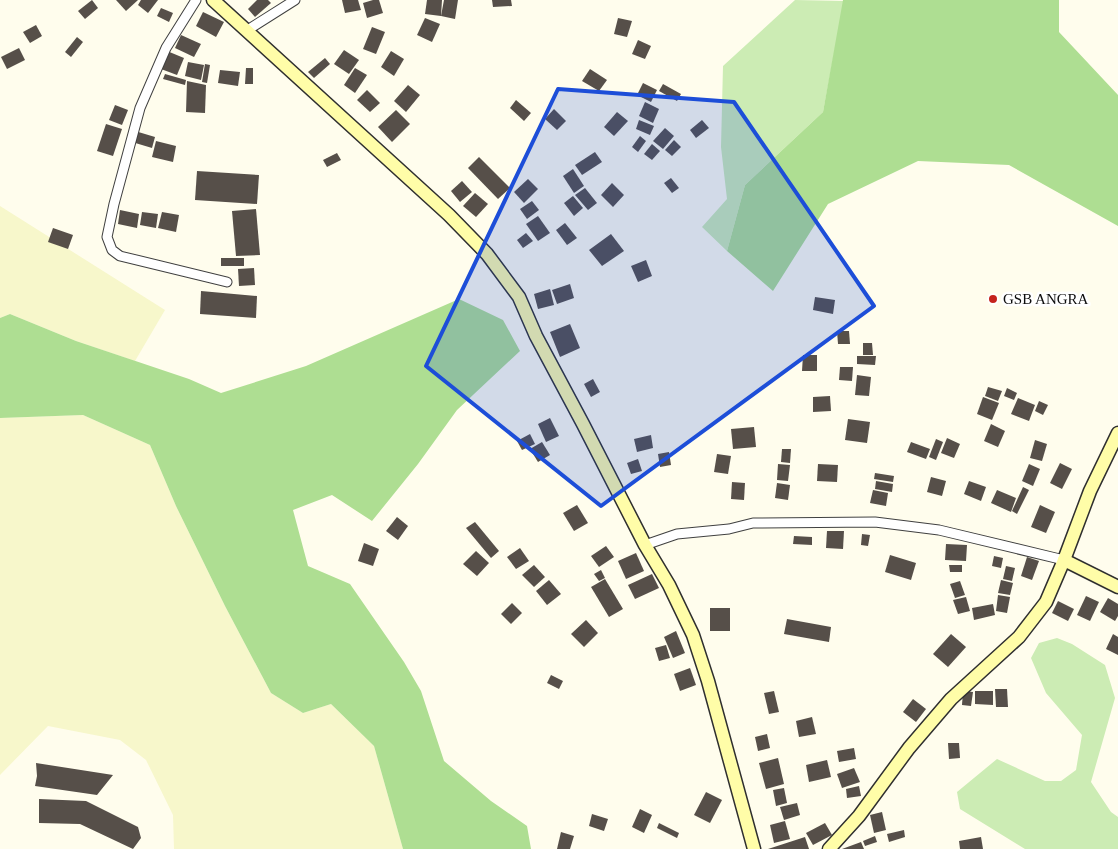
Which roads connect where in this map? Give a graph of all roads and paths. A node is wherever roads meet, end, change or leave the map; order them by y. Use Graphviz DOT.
graph roads {
  1 [pos="196,0"];
  2 [pos="212,0"];
  3 [pos="296,0"];
  4 [pos="246,31"];
  5 [pos="227,282"];
  6 [pos="1118,433"];
  7 [pos="645,545"];
  8 [pos="1064,560"];
  9 [pos="1118,587"];
  10 [pos="754,849"];
  11 [pos="829,849"];
  1 -- 5 [label="street"];
  2 -- 4 [label="street"];
  3 -- 4 [label="street"];
  4 -- 7 [label="street"];
  6 -- 8 [label="street"];
  7 -- 8 [label="street"];
  7 -- 10 [label="street"];
  8 -- 9 [label="street"];
  8 -- 11 [label="street"];
}
